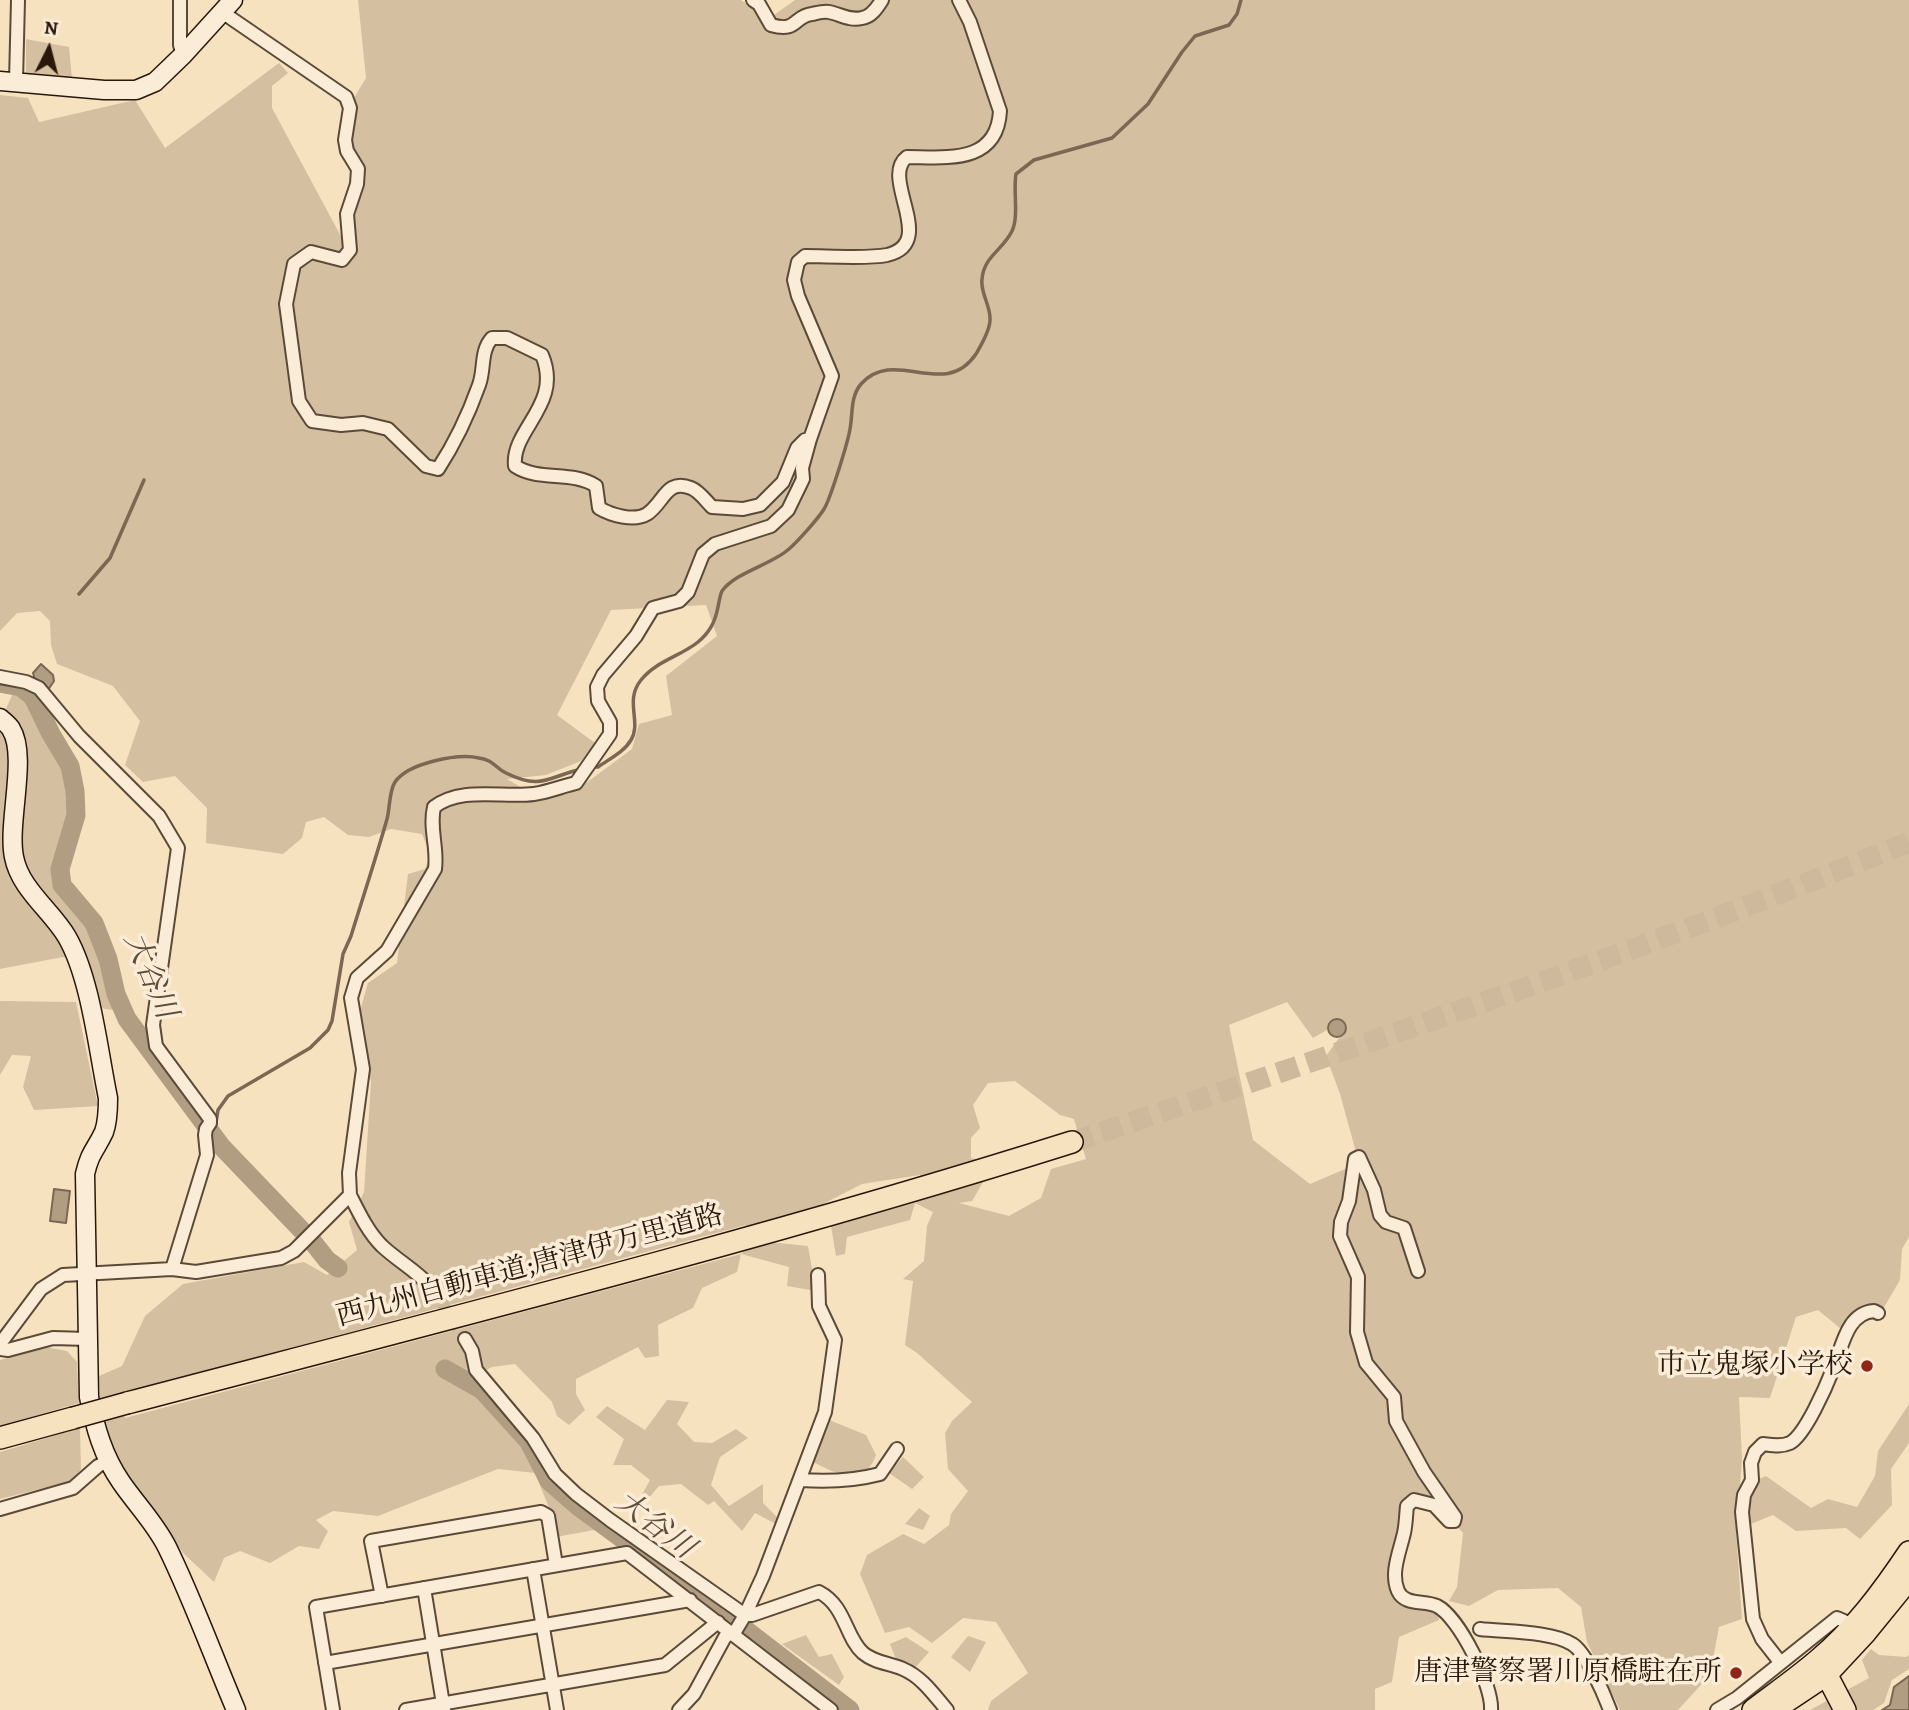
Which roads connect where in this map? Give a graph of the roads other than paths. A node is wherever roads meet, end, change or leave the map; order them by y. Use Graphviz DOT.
graph roads {
  1 [pos="18,0"];
  2 [pos="180,0"];
  3 [pos="753,0"];
  4 [pos="882,0"];
  5 [pos="959,0"];
  6 [pos="228,6"];
  7 [pos="183,55"];
  8 [pos="8,81"];
  9 [pos="810,439"];
  10 [pos="0,677"];
  11 [pos="0,718"];
  12 [pos="1072,1142"];
  13 [pos="350,1195"];
  14 [pos="173,1269"];
  15 [pos="1418,1271"];
  16 [pos="86,1274"];
  17 [pos="818,1275"];
  18 [pos="432,1288"];
  19 [pos="1878,1313"];
  20 [pos="87,1339"];
  21 [pos="464,1339"];
  22 [pos="0,1346"];
  23 [pos="0,1438"];
  24 [pos="897,1449"];
  25 [pos="108,1461"];
  26 [pos="801,1479"];
  27 [pos="0,1509"];
  28 [pos="1909,1552"];
  29 [pos="556,1565"];
  30 [pos="533,1569"];
  31 [pos="1909,1579"];
  32 [pos="424,1588"];
  33 [pos="382,1595"];
  34 [pos="690,1601"];
  35 [pos="718,1622"];
  36 [pos="739,1624"];
  37 [pos="542,1626"];
  38 [pos="1860,1628"];
  39 [pos="1480,1629"];
  40 [pos="433,1644"];
  41 [pos="1780,1662"];
  42 [pos="325,1663"];
  43 [pos="1822,1667"];
  44 [pos="552,1685"];
  45 [pos="444,1707"];
  46 [pos="236,1710"];
  47 [pos="334,1710"];
  48 [pos="406,1710"];
  49 [pos="558,1710"];
  50 [pos="679,1710"];
  51 [pos="831,1710"];
  52 [pos="947,1710"];
  53 [pos="1491,1710"];
  54 [pos="1610,1710"];
  55 [pos="1717,1710"];
  56 [pos="1752,1710"];
  57 [pos="1774,1710"];
  58 [pos="1845,1710"];
  1 -- 8 [label="street"];
  2 -- 7 [label="street"];
  3 -- 4 [label="street"];
  5 -- 9 [label="street"];
  6 -- 7 [label="street"];
  6 -- 9 [label="street"];
  7 -- 8 [label="street"];
  9 -- 13 [label="street"];
  10 -- 14 [label="street"];
  11 -- 16 [label="street"];
  12 -- 23 [label="highway, 西九州自動車道;唐津伊万里道路, bridge"];
  13 -- 14 [label="street"];
  13 -- 18 [label="street"];
  14 -- 16 [label="street"];
  15 -- 53 [label="street"];
  16 -- 20 [label="street"];
  16 -- 22 [label="street"];
  17 -- 26 [label="street"];
  19 -- 41 [label="street"];
  20 -- 22 [label="street"];
  20 -- 25 [label="street"];
  21 -- 36 [label="street"];
  24 -- 26 [label="street"];
  25 -- 27 [label="street"];
  25 -- 46 [label="street"];
  26 -- 36 [label="street"];
  28 -- 38 [label="highway"];
  29 -- 30 [label="street"];
  29 -- 33 [label="street"];
  29 -- 34 [label="street"];
  30 -- 32 [label="street"];
  30 -- 37 [label="street"];
  31 -- 38 [label="highway"];
  32 -- 33 [label="street"];
  32 -- 40 [label="street"];
  33 -- 42 [label="street"];
  34 -- 35 [label="street"];
  34 -- 37 [label="street"];
  35 -- 36 [label="street"];
  35 -- 44 [label="street"];
  36 -- 50 [label="street"];
  36 -- 51 [label="street"];
  36 -- 52 [label="street"];
  37 -- 40 [label="street"];
  37 -- 44 [label="street"];
  38 -- 41 [label="street"];
  38 -- 43 [label="highway"];
  39 -- 54 [label="street"];
  40 -- 42 [label="street"];
  40 -- 45 [label="street"];
  41 -- 55 [label="street"];
  42 -- 47 [label="street"];
  43 -- 56 [label="highway"];
  43 -- 57 [label="highway"];
  43 -- 58 [label="highway"];
  44 -- 45 [label="street"];
  44 -- 49 [label="street"];
  45 -- 48 [label="street"];
}
